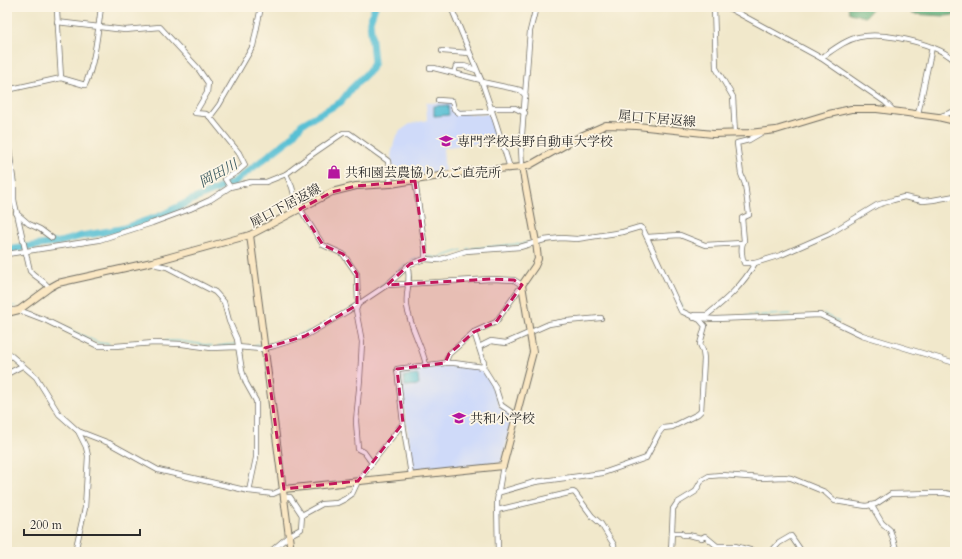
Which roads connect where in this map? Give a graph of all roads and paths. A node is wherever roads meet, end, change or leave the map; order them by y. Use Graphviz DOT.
graph roads {
  1 [pos="55,7"];
  2 [pos="100,7"];
  3 [pos="261,7"];
  4 [pos="451,7"];
  5 [pos="536,7"];
  6 [pos="714,7"];
  7 [pos="727,7"];
  8 [pos="57,22"];
  9 [pos="99,26"];
  10 [pos="932,47"];
  11 [pos="442,51"];
  12 [pos="469,52"];
  13 [pos="821,58"];
  14 [pos="955,61"];
  15 [pos="430,68"];
  16 [pos="476,70"];
  17 [pos="454,73"];
  18 [pos="61,78"];
  19 [pos="481,81"];
  20 [pos="7,90"];
  21 [pos="526,96"];
  22 [pos="438,100"];
  23 [pos="491,108"];
  24 [pos="894,111"];
  25 [pos="955,111"];
  26 [pos="524,113"];
  27 [pos="918,114"];
  28 [pos="210,117"];
  29 [pos="938,117"];
  30 [pos="955,121"];
  31 [pos="761,133"];
  32 [pos="735,134"];
  33 [pos="7,136"];
  34 [pos="522,167"];
  35 [pos="510,168"];
  36 [pos="286,174"];
  37 [pos="415,181"];
  38 [pos="391,184"];
  39 [pos="230,187"];
  40 [pos="955,196"];
  41 [pos="14,200"];
  42 [pos="7,206"];
  43 [pos="300,209"];
  44 [pos="16,212"];
  45 [pos="250,235"];
  46 [pos="649,237"];
  47 [pos="52,238"];
  48 [pos="536,242"];
  49 [pos="742,243"];
  50 [pos="25,251"];
  51 [pos="7,254"];
  52 [pos="425,258"];
  53 [pos="152,262"];
  54 [pos="755,263"];
  55 [pos="407,266"];
  56 [pos="408,284"];
  57 [pos="387,285"];
  58 [pos="522,285"];
  59 [pos="48,288"];
  60 [pos="358,305"];
  61 [pos="7,310"];
  62 [pos="19,310"];
  63 [pos="7,313"];
  64 [pos="601,318"];
  65 [pos="694,318"];
  66 [pos="474,332"];
  67 [pos="530,332"];
  68 [pos="237,345"];
  69 [pos="479,347"];
  70 [pos="265,348"];
  71 [pos="7,352"];
  72 [pos="445,363"];
  73 [pos="955,363"];
  74 [pos="426,365"];
  75 [pos="22,366"];
  76 [pos="483,367"];
  77 [pos="7,374"];
  78 [pos="517,416"];
  79 [pos="403,423"];
  80 [pos="78,431"];
  81 [pos="372,463"];
  82 [pos="503,466"];
  83 [pos="411,475"];
  84 [pos="358,481"];
  85 [pos="284,489"];
  86 [pos="249,491"];
  87 [pos="497,493"];
  88 [pos="955,496"];
  89 [pos="285,497"];
  90 [pos="872,506"];
  91 [pos="497,510"];
  92 [pos="302,515"];
  93 [pos="672,532"];
  94 [pos="290,535"];
  95 [pos="76,552"];
  96 [pos="270,552"];
  97 [pos="292,552"];
  98 [pos="498,552"];
  99 [pos="615,552"];
  100 [pos="671,552"];
  101 [pos="757,552"];
  102 [pos="771,552"];
  103 [pos="802,552"];
  104 [pos="897,552"];
  1 -- 8 [label="street"];
  2 -- 9 [label="street"];
  3 -- 28 [label="street"];
  4 -- 12 [label="street"];
  5 -- 21 [label="street"];
  6 -- 32 [label="street"];
  7 -- 13 [label="street"];
  8 -- 9 [label="street"];
  8 -- 18 [label="street"];
  9 -- 18 [label="street"];
  9 -- 28 [label="street"];
  10 -- 13 [label="street"];
  10 -- 14 [label="street"];
  10 -- 27 [label="street"];
  11 -- 12 [label="street"];
  12 -- 16 [label="street"];
  13 -- 24 [label="street"];
  15 -- 17 [label="street"];
  16 -- 17 [label="street"];
  16 -- 19 [label="street"];
  17 -- 19 [label="street"];
  18 -- 20 [label="street"];
  19 -- 21 [label="street"];
  19 -- 23 [label="street"];
  21 -- 26 [label="street"];
  22 -- 23 [label="street"];
  23 -- 26 [label="street"];
  23 -- 35 [label="street"];
  24 -- 27 [label="main road, 犀口下居返線"];
  24 -- 31 [label="main road, 犀口下居返線"];
  25 -- 29 [label="street"];
  26 -- 34 [label="street"];
  27 -- 29 [label="main road, 犀口下居返線"];
  28 -- 39 [label="street"];
  29 -- 30 [label="main road, 犀口下居返線"];
  31 -- 32 [label="main road, 犀口下居返線"];
  31 -- 49 [label="street"];
  32 -- 34 [label="main road, 犀口下居返線"];
  33 -- 41 [label="street"];
  34 -- 35 [label="main road, 犀口下居返線"];
  34 -- 48 [label="main road"];
  35 -- 37 [label="main road, 犀口下居返線"];
  36 -- 38 [label="street"];
  36 -- 39 [label="street"];
  36 -- 43 [label="street"];
  37 -- 38 [label="main road, 犀口下居返線"];
  37 -- 52 [label="street"];
  38 -- 43 [label="main road, 犀口下居返線"];
  39 -- 50 [label="street"];
  40 -- 54 [label="street"];
  41 -- 42 [label="street"];
  41 -- 44 [label="street"];
  43 -- 45 [label="main road, 犀口下居返線"];
  43 -- 60 [label="street"];
  44 -- 47 [label="street"];
  44 -- 50 [label="street"];
  45 -- 53 [label="main road, 犀口下居返線"];
  45 -- 70 [label="main road"];
  46 -- 48 [label="street"];
  46 -- 49 [label="street"];
  46 -- 65 [label="street"];
  48 -- 52 [label="street"];
  48 -- 58 [label="main road"];
  49 -- 54 [label="street"];
  50 -- 51 [label="street"];
  50 -- 59 [label="street"];
  52 -- 55 [label="street"];
  53 -- 59 [label="main road, 犀口下居返線"];
  53 -- 68 [label="street"];
  54 -- 65 [label="street"];
  55 -- 56 [label="street"];
  55 -- 57 [label="street"];
  56 -- 57 [label="street"];
  56 -- 58 [label="street"];
  56 -- 74 [label="street"];
  57 -- 60 [label="street"];
  58 -- 66 [label="street"];
  58 -- 67 [label="main road"];
  59 -- 62 [label="main road, 犀口下居返線"];
  60 -- 70 [label="street"];
  60 -- 81 [label="street"];
  61 -- 62 [label="street"];
  62 -- 63 [label="main road, 犀口下居返線"];
  62 -- 68 [label="street"];
  64 -- 67 [label="street"];
  65 -- 73 [label="street"];
  65 -- 87 [label="street"];
  66 -- 69 [label="street"];
  66 -- 72 [label="street"];
  67 -- 69 [label="street"];
  67 -- 78 [label="main road"];
  68 -- 70 [label="street"];
  68 -- 86 [label="street"];
  69 -- 76 [label="street"];
  70 -- 85 [label="main road"];
  71 -- 75 [label="street"];
  72 -- 74 [label="street"];
  72 -- 76 [label="street"];
  74 -- 79 [label="street"];
  75 -- 77 [label="street"];
  75 -- 80 [label="street"];
  76 -- 78 [label="street"];
  78 -- 82 [label="main road"];
  79 -- 81 [label="street"];
  79 -- 83 [label="street"];
  80 -- 86 [label="street"];
  80 -- 95 [label="street"];
  81 -- 84 [label="street"];
  82 -- 83 [label="main road"];
  82 -- 87 [label="street"];
  83 -- 84 [label="main road"];
  84 -- 85 [label="main road"];
  84 -- 92 [label="street"];
  85 -- 86 [label="street"];
  85 -- 89 [label="main road"];
  87 -- 91 [label="street"];
  88 -- 90 [label="street"];
  89 -- 92 [label="street"];
  89 -- 94 [label="main road"];
  90 -- 93 [label="street"];
  90 -- 104 [label="street"];
  91 -- 98 [label="street"];
  91 -- 99 [label="street"];
  92 -- 94 [label="street"];
  93 -- 100 [label="street"];
  93 -- 101 [label="street"];
  94 -- 96 [label="street"];
  94 -- 97 [label="main road"];
  102 -- 103 [label="street"];
}
